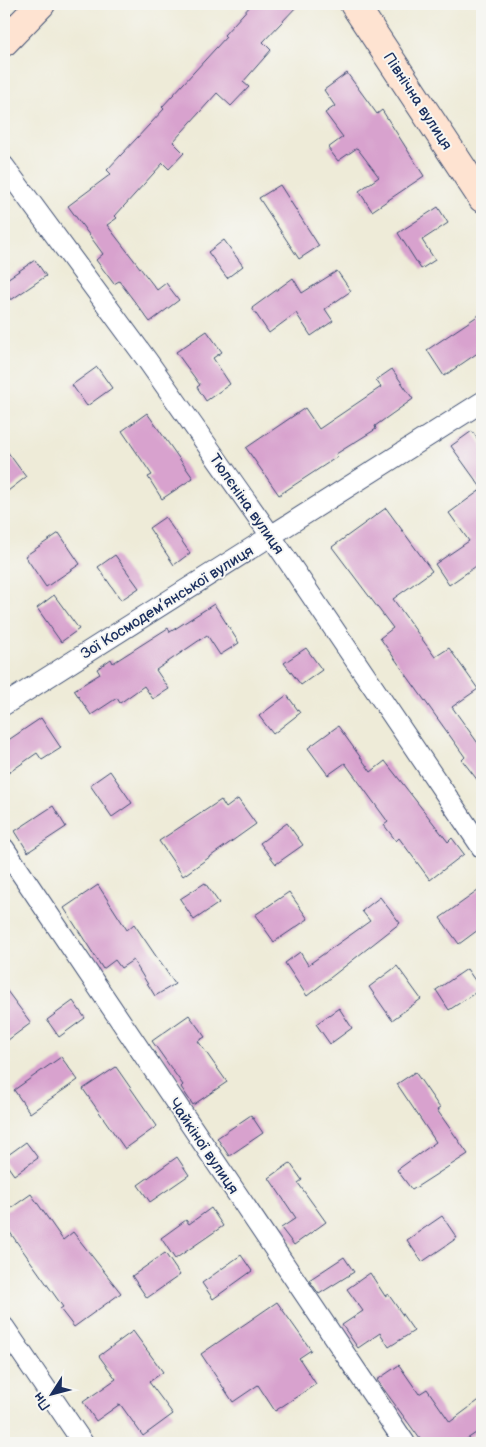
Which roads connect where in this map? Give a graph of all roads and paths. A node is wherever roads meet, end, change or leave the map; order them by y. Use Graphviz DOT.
graph roads {
  1 [pos="42,4"];
  2 [pos="354,4"];
  3 [pos="4,42"];
  4 [pos="4,166"];
  5 [pos="482,198"];
  6 [pos="482,402"];
  7 [pos="271,536"];
  8 [pos="4,705"];
  9 [pos="4,848"];
  10 [pos="482,848"];
  11 [pos="4,1327"];
  12 [pos="83,1443"];
  13 [pos="405,1443"];
  1 -- 3 [label="street"];
  2 -- 5 [label="street, Північна вулиця"];
  4 -- 7 [label="street, Тюлєніна вулиця"];
  6 -- 7 [label="street, Зої Космодем’янської вулиця"];
  7 -- 8 [label="street, Зої Космодем’янської вулиця"];
  7 -- 10 [label="street, Тюлєніна вулиця"];
  9 -- 13 [label="street, Чайкіної вулиця"];
  11 -- 12 [label="street"];
}
